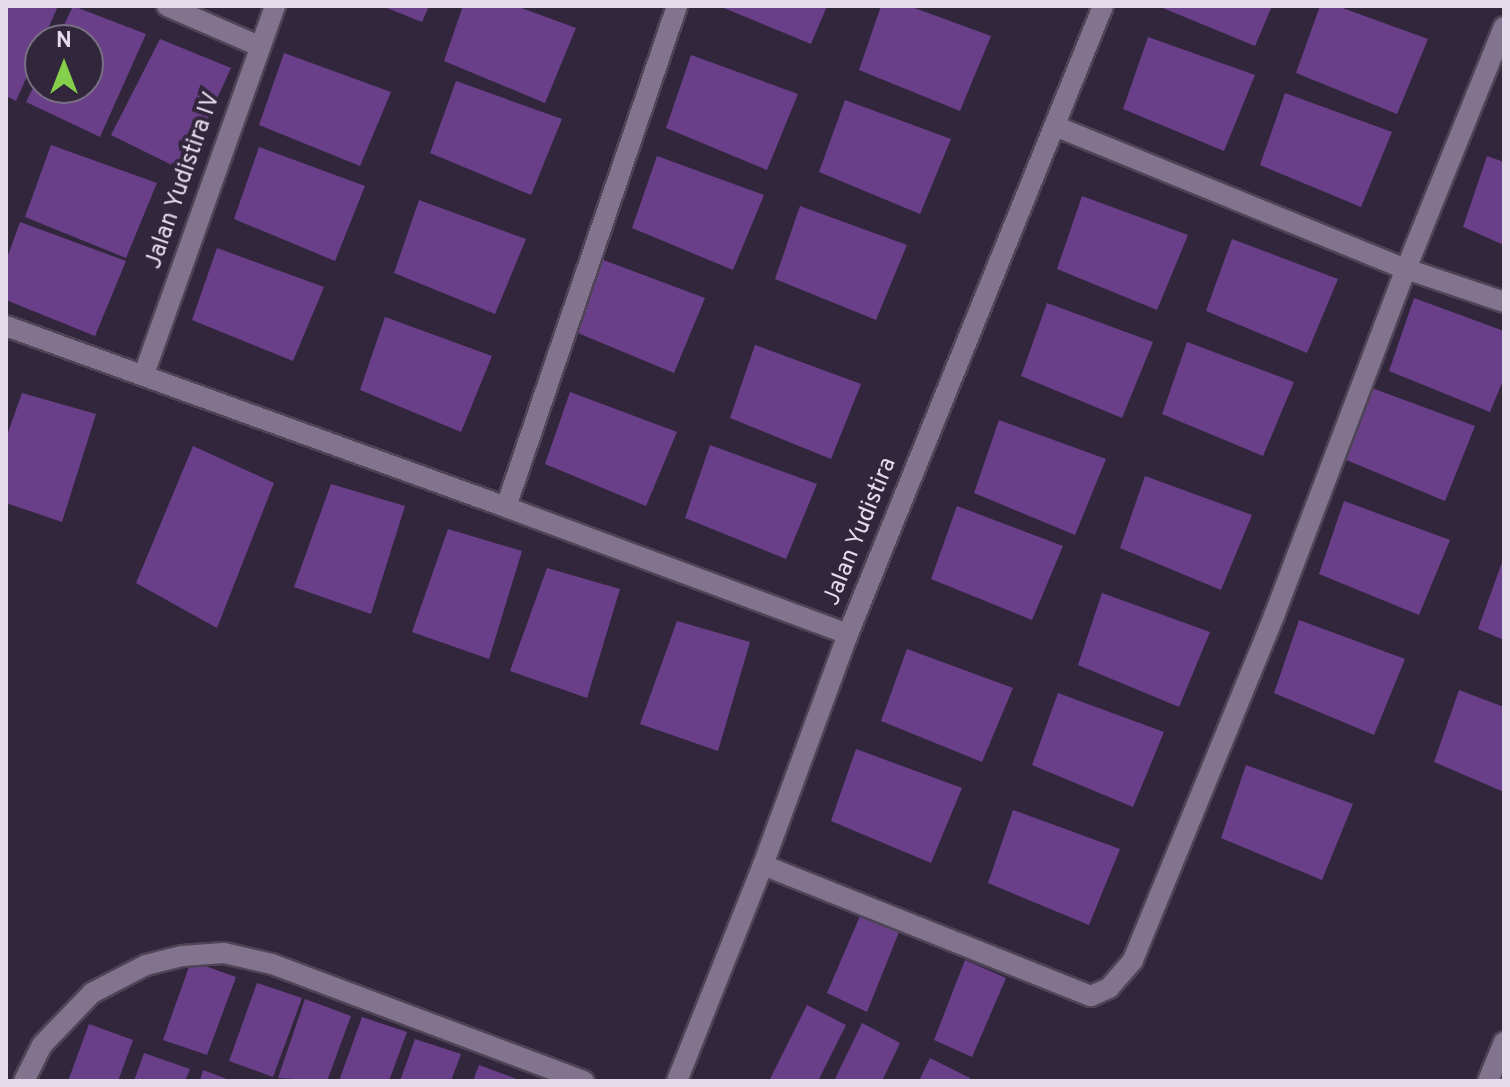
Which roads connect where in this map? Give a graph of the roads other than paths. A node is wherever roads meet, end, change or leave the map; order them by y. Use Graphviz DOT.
graph roads {
  1 [pos="167,6"];
  2 [pos="275,6"];
  3 [pos="677,6"];
  4 [pos="1103,6"];
  5 [pos="1504,27"];
  6 [pos="259,46"];
  7 [pos="1055,126"];
  8 [pos="1406,269"];
  9 [pos="1504,302"];
  10 [pos="6,326"];
  11 [pos="144,374"];
  12 [pos="506,507"];
  13 [pos="848,634"];
  14 [pos="763,865"];
  15 [pos="1504,1042"];
  16 [pos="24,1081"];
  17 [pos="584,1081"];
  18 [pos="677,1081"];
  19 [pos="1488,1081"];
  1 -- 6 [label="street"];
  2 -- 6 [label="street, Jalan Yudistira IV"];
  3 -- 12 [label="street"];
  4 -- 7 [label="street, Jalan Yudistira"];
  5 -- 8 [label="street"];
  6 -- 11 [label="street, Jalan Yudistira IV"];
  7 -- 8 [label="street"];
  7 -- 13 [label="street, Jalan Yudistira"];
  8 -- 9 [label="street"];
  8 -- 14 [label="street"];
  10 -- 11 [label="street"];
  11 -- 12 [label="street"];
  12 -- 13 [label="street"];
  13 -- 14 [label="street, Jalan Yudistira"];
  14 -- 18 [label="street, Jalan Yudistira"];
  15 -- 19 [label="street"];
  16 -- 17 [label="street"];
}
